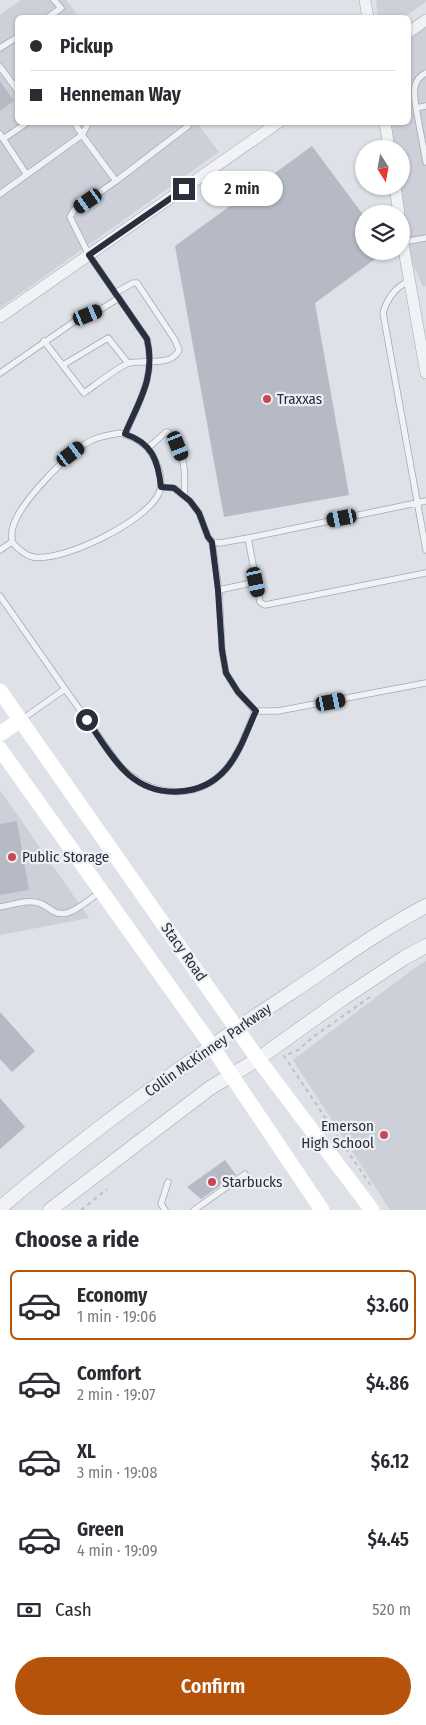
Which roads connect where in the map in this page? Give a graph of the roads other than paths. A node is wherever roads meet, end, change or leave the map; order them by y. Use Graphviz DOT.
graph roads {
  1 [pos="54,0"];
  2 [pos="365,0"];
  3 [pos="51,15"];
  4 [pos="368,15"];
  5 [pos="426,20"];
  6 [pos="411,31"];
  7 [pos="15,39"];
  8 [pos="0,48"];
  9 [pos="0,67"];
  10 [pos="426,73"];
  11 [pos="15,87"];
  12 [pos="426,106"];
  13 [pos="416,108"];
  14 [pos="23,125"];
  15 [pos="76,125"];
  16 [pos="87,125"];
  17 [pos="188,125"];
  18 [pos="275,125"];
  19 [pos="385,125"];
  20 [pos="82,135"];
  21 [pos="2,137"];
  22 [pos="388,140"];
  23 [pos="426,162"];
  24 [pos="27,174"];
  25 [pos="116,181"];
  26 [pos="0,194"];
  27 [pos="410,238"];
  28 [pos="426,238"];
  29 [pos="89,255"];
  30 [pos="406,260"];
  31 [pos="409,281"];
  32 [pos="117,295"];
  33 [pos="0,317"];
  34 [pos="44,341"];
  35 [pos="150,360"];
  36 [pos="128,363"];
  37 [pos="62,365"];
  38 [pos="0,373"];
  39 [pos="426,374"];
  40 [pos="125,434"];
  41 [pos="148,448"];
  42 [pos="161,487"];
  43 [pos="184,496"];
  44 [pos="426,501"];
  45 [pos="417,503"];
  46 [pos="248,538"];
  47 [pos="12,542"];
  48 [pos="212,542"];
  49 [pos="0,550"];
  50 [pos="426,550"];
  51 [pos="426,574"];
  52 [pos="256,582"];
  53 [pos="218,590"];
  54 [pos="0,596"];
  55 [pos="426,684"];
  56 [pos="65,689"];
  57 [pos="0,691"];
  58 [pos="256,711"];
  59 [pos="20,720"];
  60 [pos="0,734"];
  61 [pos="0,749"];
  62 [pos="101,892"];
  63 [pos="426,906"];
  64 [pos="0,907"];
  65 [pos="426,946"];
  66 [pos="237,1028"];
  67 [pos="211,1046"];
  68 [pos="258,1059"];
  69 [pos="230,1076"];
  70 [pos="245,1174"];
  71 [pos="168,1182"];
  72 [pos="0,1208"];
  73 [pos="50,1210"];
  74 [pos="165,1210"];
  75 [pos="194,1210"];
  76 [pos="322,1210"];
  77 [pos="372,1210"];
  1 -- 3 [label="lane"];
  2 -- 4 [label="street"];
  5 -- 6 [label="street"];
  7 -- 8 [label="lane"];
  9 -- 11 [label="lane"];
  10 -- 13 [label="lane"];
  12 -- 13 [label="lane"];
  13 -- 23 [label="lane"];
  14 -- 21 [label="lane"];
  15 -- 20 [label="lane"];
  16 -- 20 [label="lane"];
  17 -- 25 [label="lane"];
  18 -- 29 [label="street"];
  19 -- 22 [label="street"];
  20 -- 24 [label="lane"];
  20 -- 25 [label="lane"];
  21 -- 24 [label="lane"];
  24 -- 26 [label="lane"];
  25 -- 29 [label="lane"];
  27 -- 28 [label="lane"];
  29 -- 32 [label="lane"];
  29 -- 33 [label="street"];
  30 -- 31 [label="street"];
  31 -- 39 [label="street"];
  31 -- 45 [label="lane"];
  32 -- 34 [label="lane"];
  32 -- 35 [label="lane"];
  32 -- 35 [label="lane"];
  34 -- 37 [label="lane"];
  34 -- 38 [label="lane"];
  35 -- 36 [label="lane"];
  35 -- 40 [label="lane"];
  36 -- 37 [label="lane"];
  36 -- 37 [label="lane"];
  40 -- 41 [label="lane"];
  40 -- 47 [label="lane"];
  41 -- 42 [label="lane"];
  41 -- 43 [label="lane"];
  42 -- 43 [label="lane"];
  42 -- 47 [label="lane"];
  43 -- 48 [label="lane"];
  44 -- 45 [label="lane"];
  45 -- 46 [label="lane"];
  45 -- 50 [label="lane"];
  46 -- 48 [label="lane"];
  46 -- 52 [label="lane"];
  47 -- 49 [label="lane"];
  48 -- 53 [label="lane"];
  51 -- 52 [label="lane"];
  52 -- 53 [label="lane"];
  53 -- 58 [label="lane"];
  54 -- 56 [label="lane"];
  55 -- 58 [label="lane"];
  56 -- 58 [label="lane"];
  56 -- 59 [label="lane"];
  57 -- 59 [label="main road, Stacy Road"];
  59 -- 60 [label="main road"];
  59 -- 66 [label="main road, Stacy Road"];
  61 -- 62 [label="main road"];
  62 -- 64 [label="lane"];
  62 -- 67 [label="main road"];
  63 -- 66 [label="street, Collin McKinney Parkway"];
  65 -- 68 [label="street"];
  66 -- 67 [label="street, Collin McKinney Parkway"];
  66 -- 68 [label="main road, Stacy Road"];
  67 -- 69 [label="main road"];
  67 -- 72 [label="street, Collin McKinney Parkway"];
  68 -- 69 [label="street"];
  68 -- 77 [label="main road, Stacy Road"];
  69 -- 73 [label="street"];
  69 -- 76 [label="main road"];
  70 -- 75 [label="lane"];
  71 -- 74 [label="lane"];
}
